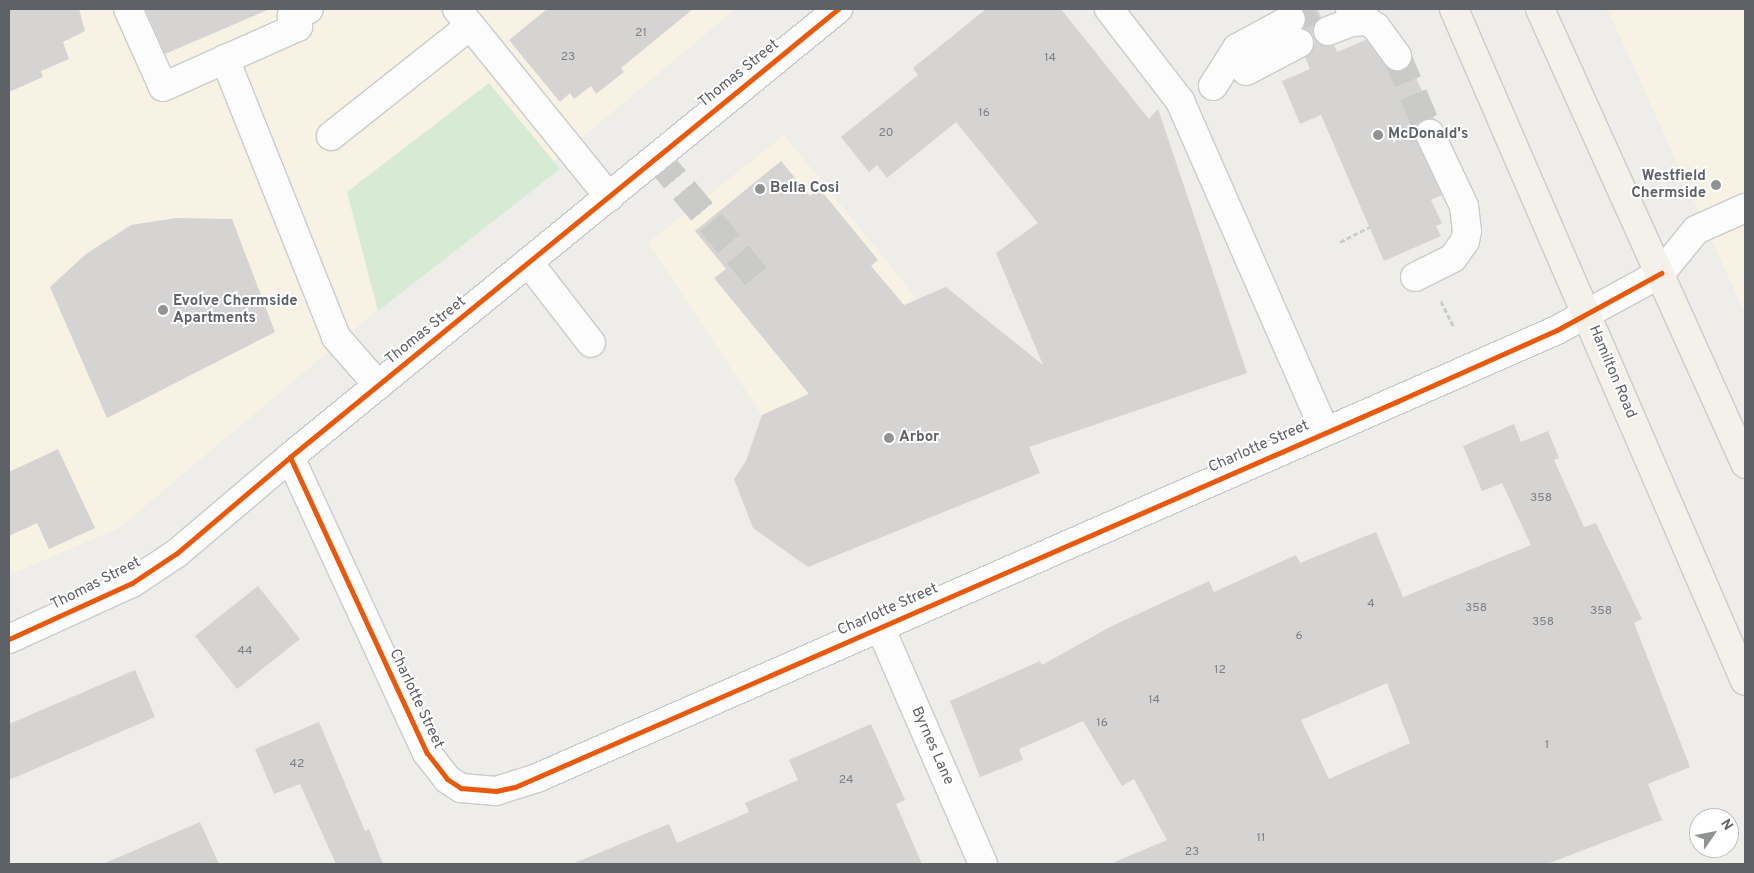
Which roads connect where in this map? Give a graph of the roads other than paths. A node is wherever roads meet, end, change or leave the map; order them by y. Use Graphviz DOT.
graph roads {
  1 [pos="128,9"];
  2 [pos="309,9"];
  3 [pos="838,9"];
  4 [pos="1109,9"];
  5 [pos="1454,9"];
  6 [pos="1540,9"];
  7 [pos="1359,15"];
  8 [pos="463,18"];
  9 [pos="1328,31"];
  10 [pos="1396,56"];
  11 [pos="225,59"];
  12 [pos="1246,71"];
  13 [pos="1213,86"];
  14 [pos="1430,134"];
  15 [pos="331,136"];
  16 [pos="609,197"];
  17 [pos="1745,208"];
  18 [pos="529,263"];
  19 [pos="1661,273"];
  20 [pos="1415,277"];
  21 [pos="1586,314"];
  22 [pos="591,343"];
  23 [pos="378,385"];
  24 [pos="1325,432"];
  25 [pos="290,457"];
  26 [pos="1745,464"];
  27 [pos="880,627"];
  28 [pos="9,639"];
  29 [pos="1745,681"];
  30 [pos="983,864"];
  1 -- 11 [label="street"];
  2 -- 11 [label="street"];
  3 -- 16 [label="street, Thomas Street"];
  4 -- 24 [label="street"];
  5 -- 21 [label="main road, Hamilton Road"];
  6 -- 19 [label="main road"];
  7 -- 9 [label="street"];
  7 -- 10 [label="street"];
  8 -- 15 [label="street"];
  8 -- 16 [label="street"];
  11 -- 23 [label="street"];
  12 -- 13 [label="street"];
  14 -- 20 [label="street"];
  16 -- 18 [label="street, Thomas Street"];
  17 -- 19 [label="street"];
  18 -- 22 [label="street"];
  18 -- 23 [label="street, Thomas Street"];
  19 -- 21 [label="street, Charlotte Street"];
  19 -- 26 [label="main road"];
  21 -- 24 [label="street, Charlotte Street"];
  21 -- 29 [label="main road, Hamilton Road"];
  23 -- 25 [label="street, Thomas Street"];
  24 -- 27 [label="street, Charlotte Street"];
  25 -- 27 [label="street, Charlotte Street"];
  25 -- 28 [label="street, Thomas Street"];
  27 -- 30 [label="street, Byrnes Lane"];
}
